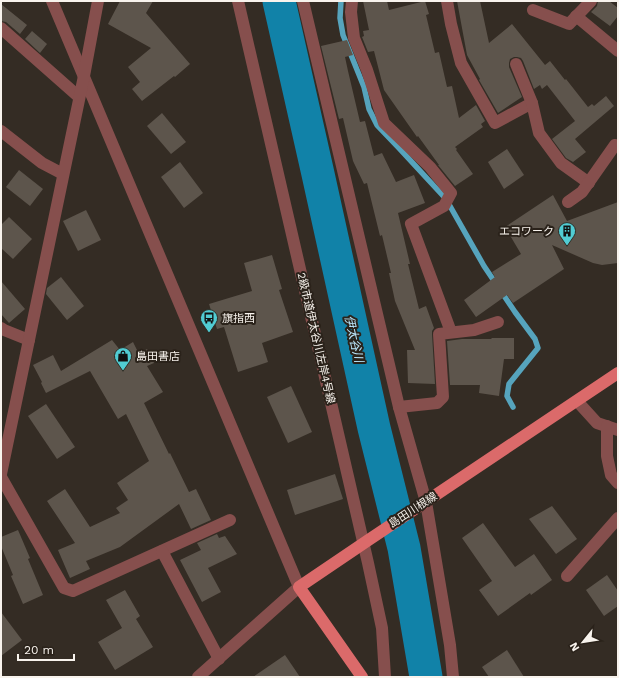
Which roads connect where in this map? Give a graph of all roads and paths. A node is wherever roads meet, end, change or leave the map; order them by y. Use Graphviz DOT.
graph roads {
  1 [pos="52,1"];
  2 [pos="98,1"];
  3 [pos="238,1"];
  4 [pos="303,1"];
  5 [pos="352,1"];
  6 [pos="447,1"];
  7 [pos="591,1"];
  8 [pos="532,10"];
  9 [pos="576,16"];
  10 [pos="1,28"];
  11 [pos="618,51"];
  12 [pos="516,64"];
  13 [pos="84,76"];
  14 [pos="80,96"];
  15 [pos="532,103"];
  16 [pos="1,131"];
  17 [pos="615,145"];
  18 [pos="63,174"];
  19 [pos="589,183"];
  20 [pos="568,202"];
  21 [pos="498,322"];
  22 [pos="1,328"];
  23 [pos="451,332"];
  24 [pos="29,340"];
  25 [pos="618,373"];
  26 [pos="577,401"];
  27 [pos="398,407"];
  28 [pos="612,428"];
  29 [pos="1,476"];
  30 [pos="618,483"];
  31 [pos="422,505"];
  32 [pos="618,518"];
  33 [pos="230,520"];
  34 [pos="365,542"];
  35 [pos="162,551"];
  36 [pos="567,576"];
  37 [pos="299,587"];
  38 [pos="219,659"];
  39 [pos="198,677"];
  40 [pos="362,677"];
  41 [pos="385,677"];
  42 [pos="453,677"];
  1 -- 13 [label="street"];
  2 -- 13 [label="street"];
  3 -- 34 [label="street, 2級市道伊太谷川左岸4号線"];
  4 -- 27 [label="street"];
  5 -- 23 [label="street"];
  6 -- 15 [label="street"];
  7 -- 9 [label="street"];
  8 -- 9 [label="street"];
  9 -- 11 [label="street"];
  10 -- 14 [label="street"];
  12 -- 15 [label="street"];
  13 -- 14 [label="street"];
  13 -- 37 [label="street"];
  14 -- 18 [label="street"];
  15 -- 19 [label="street"];
  16 -- 18 [label="street"];
  17 -- 19 [label="street"];
  18 -- 24 [label="street"];
  19 -- 20 [label="street"];
  21 -- 23 [label="street"];
  22 -- 24 [label="street"];
  23 -- 27 [label="street"];
  24 -- 29 [label="street"];
  25 -- 26 [label="main road, 島田川根線"];
  26 -- 28 [label="street"];
  26 -- 31 [label="main road, 島田川根線"];
  27 -- 31 [label="street"];
  28 -- 30 [label="street"];
  29 -- 35 [label="street"];
  31 -- 34 [label="main road, 島田川根線"];
  31 -- 42 [label="street"];
  32 -- 36 [label="street"];
  33 -- 35 [label="street"];
  34 -- 37 [label="main road, 島田川根線"];
  34 -- 41 [label="street, 2級市道伊太谷川左岸4号線"];
  35 -- 38 [label="street"];
  37 -- 38 [label="street"];
  37 -- 40 [label="main road"];
  38 -- 39 [label="street"];
}
